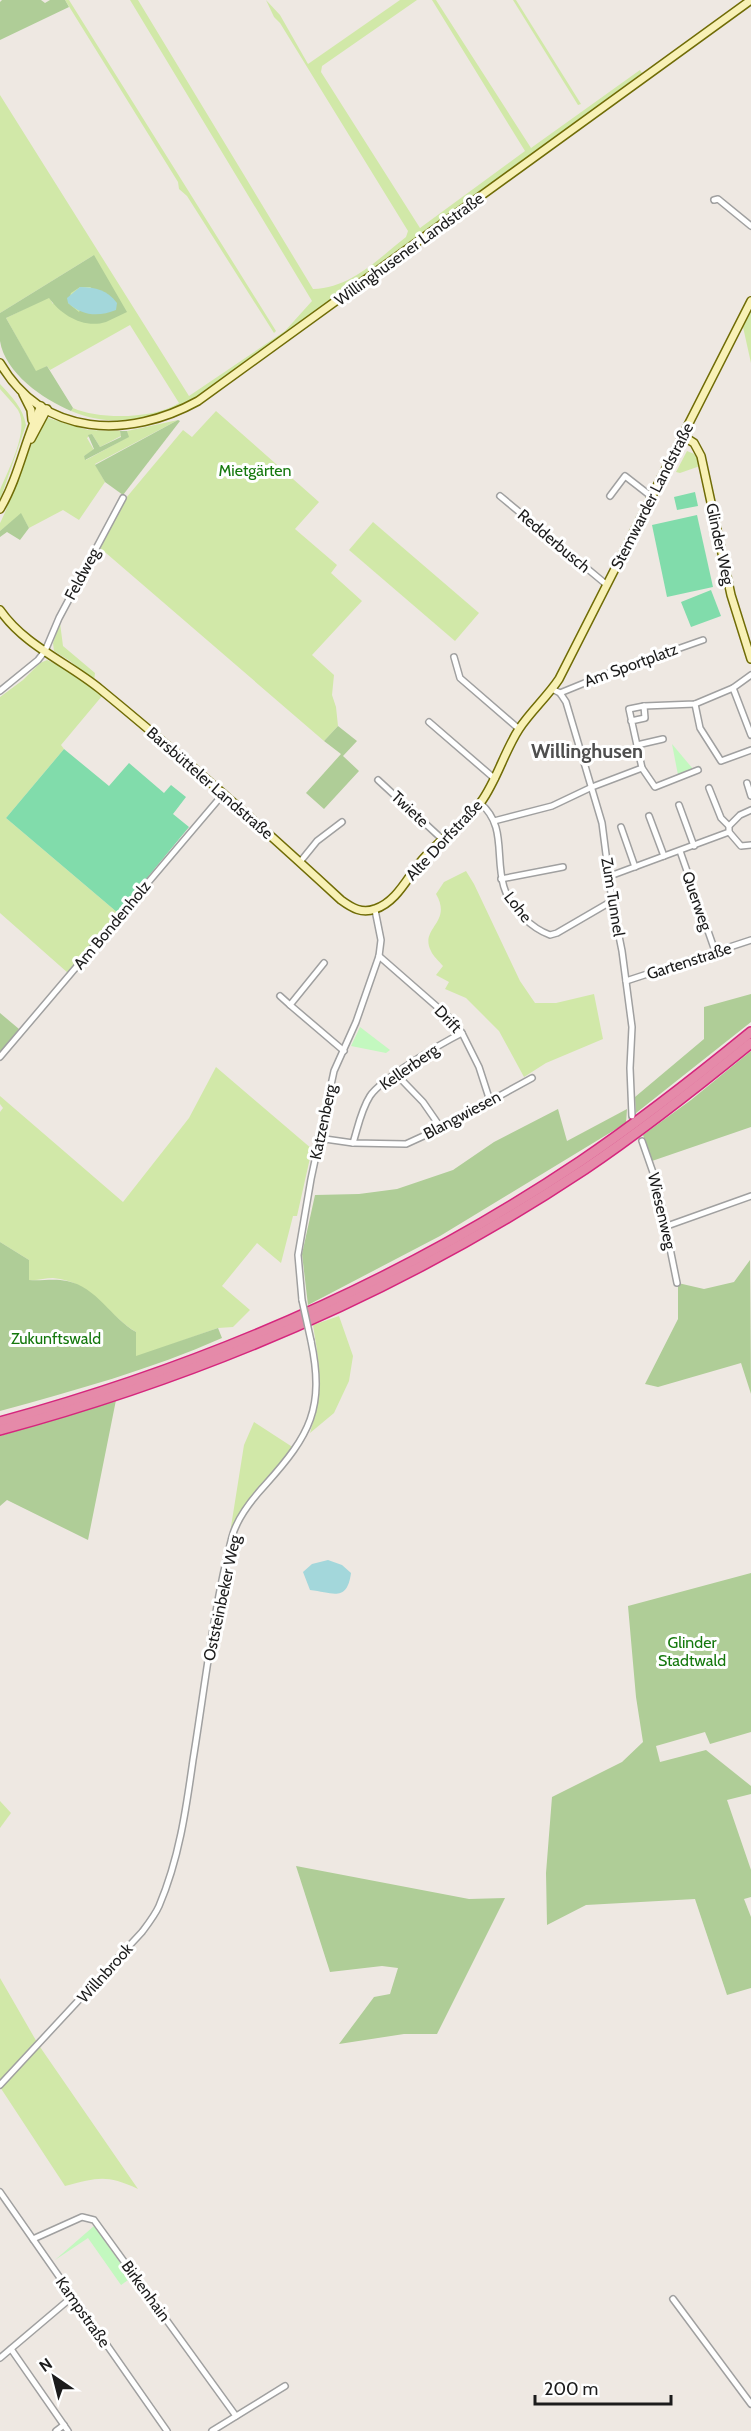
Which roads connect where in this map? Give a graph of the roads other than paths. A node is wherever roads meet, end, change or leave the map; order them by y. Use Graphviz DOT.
graph roads {
  1 [pos="751,0"];
  2 [pos="714,200"];
  3 [pos="751,226"];
  4 [pos="751,301"];
  5 [pos="0,363"];
  6 [pos="22,392"];
  7 [pos="44,408"];
  8 [pos="64,417"];
  9 [pos="43,418"];
  10 [pos="31,426"];
  11 [pos="683,436"];
  12 [pos="28,444"];
  13 [pos="500,496"];
  14 [pos="610,496"];
  15 [pos="652,497"];
  16 [pos="123,498"];
  17 [pos="0,509"];
  18 [pos="607,585"];
  19 [pos="0,610"];
  20 [pos="703,640"];
  21 [pos="45,651"];
  22 [pos="454,657"];
  23 [pos="751,658"];
  24 [pos="751,675"];
  25 [pos="733,688"];
  26 [pos="552,689"];
  27 [pos="0,691"];
  28 [pos="560,693"];
  29 [pos="695,704"];
  30 [pos="644,706"];
  31 [pos="631,721"];
  32 [pos="429,722"];
  33 [pos="519,729"];
  34 [pos="751,735"];
  35 [pos="663,739"];
  36 [pos="637,745"];
  37 [pos="751,750"];
  38 [pos="642,768"];
  39 [pos="698,770"];
  40 [pos="495,779"];
  41 [pos="378,780"];
  42 [pos="747,783"];
  43 [pos="592,787"];
  44 [pos="709,788"];
  45 [pos="224,793"];
  46 [pos="751,796"];
  47 [pos="480,803"];
  48 [pos="679,805"];
  49 [pos="751,810"];
  50 [pos="649,816"];
  51 [pos="494,821"];
  52 [pos="342,822"];
  53 [pos="621,827"];
  54 [pos="729,829"];
  55 [pos="442,839"];
  56 [pos="751,845"];
  57 [pos="694,846"];
  58 [pos="680,851"];
  59 [pos="664,856"];
  60 [pos="300,862"];
  61 [pos="563,867"];
  62 [pos="635,867"];
  63 [pos="610,876"];
  64 [pos="501,879"];
  65 [pos="612,901"];
  66 [pos="375,910"];
  67 [pos="751,940"];
  68 [pos="715,951"];
  69 [pos="379,956"];
  70 [pos="324,963"];
  71 [pos="626,981"];
  72 [pos="280,996"];
  73 [pos="290,1005"];
  74 [pos="751,1032"];
  75 [pos="462,1033"];
  76 [pos="751,1043"];
  77 [pos="344,1050"];
  78 [pos="0,1057"];
  79 [pos="396,1074"];
  80 [pos="532,1078"];
  81 [pos="490,1101"];
  82 [pos="632,1116"];
  83 [pos="441,1128"];
  84 [pos="318,1138"];
  85 [pos="642,1141"];
  86 [pos="353,1143"];
  87 [pos="751,1196"];
  88 [pos="667,1226"];
  89 [pos="677,1283"];
  90 [pos="311,1341"];
  91 [pos="0,1422"];
  92 [pos="0,1430"];
  93 [pos="181,1841"];
  94 [pos="0,2085"];
  95 [pos="0,2192"];
  96 [pos="33,2240"];
  97 [pos="72,2297"];
  98 [pos="673,2299"];
  99 [pos="11,2349"];
  100 [pos="0,2358"];
  101 [pos="285,2386"];
  102 [pos="751,2404"];
  103 [pos="236,2416"];
  104 [pos="64,2425"];
  105 [pos="164,2430"];
  106 [pos="56,2431"];
  107 [pos="68,2431"];
  108 [pos="212,2431"];
  1 -- 8 [label="street, Willinghusener Landstraße"];
  2 -- 3 [label="street"];
  4 -- 11 [label="street, Stemwarder Landstraße"];
  5 -- 6 [label="street"];
  6 -- 7 [label="street, Willinghusener Landstraße"];
  6 -- 10 [label="street"];
  7 -- 8 [label="street, Willinghusener Landstraße"];
  7 -- 9 [label="street"];
  7 -- 10 [label="street"];
  8 -- 9 [label="street"];
  9 -- 12 [label="street"];
  10 -- 12 [label="street"];
  11 -- 15 [label="street, Stemwarder Landstraße"];
  11 -- 23 [label="street, Glinder Weg"];
  12 -- 17 [label="street"];
  13 -- 18 [label="street, Redderbusch"];
  14 -- 15 [label="street"];
  15 -- 18 [label="street, Stemwarder Landstraße"];
  16 -- 21 [label="street, Feldweg"];
  18 -- 26 [label="street, Stemwarder Landstraße"];
  19 -- 21 [label="street, Barsbütteler Landstraße"];
  20 -- 28 [label="street, Am Sportplatz"];
  21 -- 27 [label="street"];
  21 -- 45 [label="street, Barsbütteler Landstraße"];
  22 -- 33 [label="street"];
  24 -- 25 [label="street"];
  25 -- 29 [label="street"];
  25 -- 34 [label="street"];
  26 -- 28 [label="street"];
  26 -- 33 [label="street, Alte Dorfstraße"];
  28 -- 43 [label="street, Zum Tunnel"];
  29 -- 30 [label="street"];
  29 -- 37 [label="street"];
  30 -- 31 [label="street"];
  30 -- 31 [label="street"];
  31 -- 36 [label="street"];
  32 -- 40 [label="street"];
  33 -- 40 [label="street, Alte Dorfstraße"];
  35 -- 36 [label="street"];
  36 -- 38 [label="street"];
  38 -- 39 [label="street"];
  38 -- 43 [label="street"];
  40 -- 47 [label="street, Alte Dorfstraße"];
  41 -- 55 [label="street, Twiete"];
  42 -- 46 [label="street"];
  43 -- 51 [label="street"];
  43 -- 63 [label="street, Zum Tunnel"];
  44 -- 54 [label="street"];
  45 -- 60 [label="street, Barsbütteler Landstraße"];
  45 -- 78 [label="street, Am Bondenholz"];
  47 -- 51 [label="street, Lohe"];
  47 -- 55 [label="street, Alte Dorfstraße"];
  48 -- 57 [label="street"];
  49 -- 54 [label="street"];
  50 -- 59 [label="street"];
  51 -- 64 [label="street, Lohe"];
  52 -- 60 [label="street"];
  53 -- 62 [label="street"];
  54 -- 56 [label="street"];
  54 -- 57 [label="street"];
  55 -- 66 [label="street, Alte Dorfstraße"];
  57 -- 58 [label="street"];
  58 -- 59 [label="street"];
  58 -- 68 [label="street, Querweg"];
  59 -- 62 [label="street"];
  60 -- 66 [label="street, Barsbütteler Landstraße"];
  61 -- 64 [label="street"];
  62 -- 63 [label="street"];
  63 -- 65 [label="street, Zum Tunnel"];
  64 -- 65 [label="street, Lohe"];
  65 -- 71 [label="street, Zum Tunnel"];
  66 -- 69 [label="street, Katzenberg"];
  67 -- 68 [label="street, Gartenstraße"];
  68 -- 71 [label="street, Gartenstraße"];
  69 -- 75 [label="street, Drift"];
  69 -- 77 [label="street, Katzenberg"];
  70 -- 73 [label="street"];
  71 -- 82 [label="street, Zum Tunnel"];
  72 -- 73 [label="street"];
  73 -- 77 [label="street"];
  74 -- 91 [label="highway"];
  75 -- 79 [label="street, Kellerberg"];
  75 -- 81 [label="street, Drift"];
  76 -- 92 [label="highway"];
  77 -- 84 [label="street, Katzenberg"];
  79 -- 83 [label="street"];
  79 -- 86 [label="street, Kellerberg"];
  80 -- 81 [label="street, Blangwiesen"];
  81 -- 83 [label="street, Blangwiesen"];
  83 -- 86 [label="street, Blangwiesen"];
  84 -- 86 [label="street, Blangwiesen"];
  84 -- 90 [label="street, Katzenberg, bridge"];
  85 -- 88 [label="street, Wiesenweg"];
  87 -- 88 [label="street"];
  88 -- 89 [label="street, Wiesenweg"];
  90 -- 93 [label="street, Oststeinbeker Weg"];
  93 -- 94 [label="street, Willnbrook"];
  95 -- 96 [label="street, Kampstraße"];
  96 -- 97 [label="street, Kampstraße"];
  96 -- 103 [label="street, Birkenhain"];
  97 -- 99 [label="street"];
  97 -- 105 [label="street, Kampstraße"];
  98 -- 102 [label="street"];
  99 -- 100 [label="street"];
  99 -- 104 [label="street"];
  101 -- 103 [label="street"];
  103 -- 108 [label="street"];
  104 -- 106 [label="street"];
  104 -- 107 [label="street"];
}
